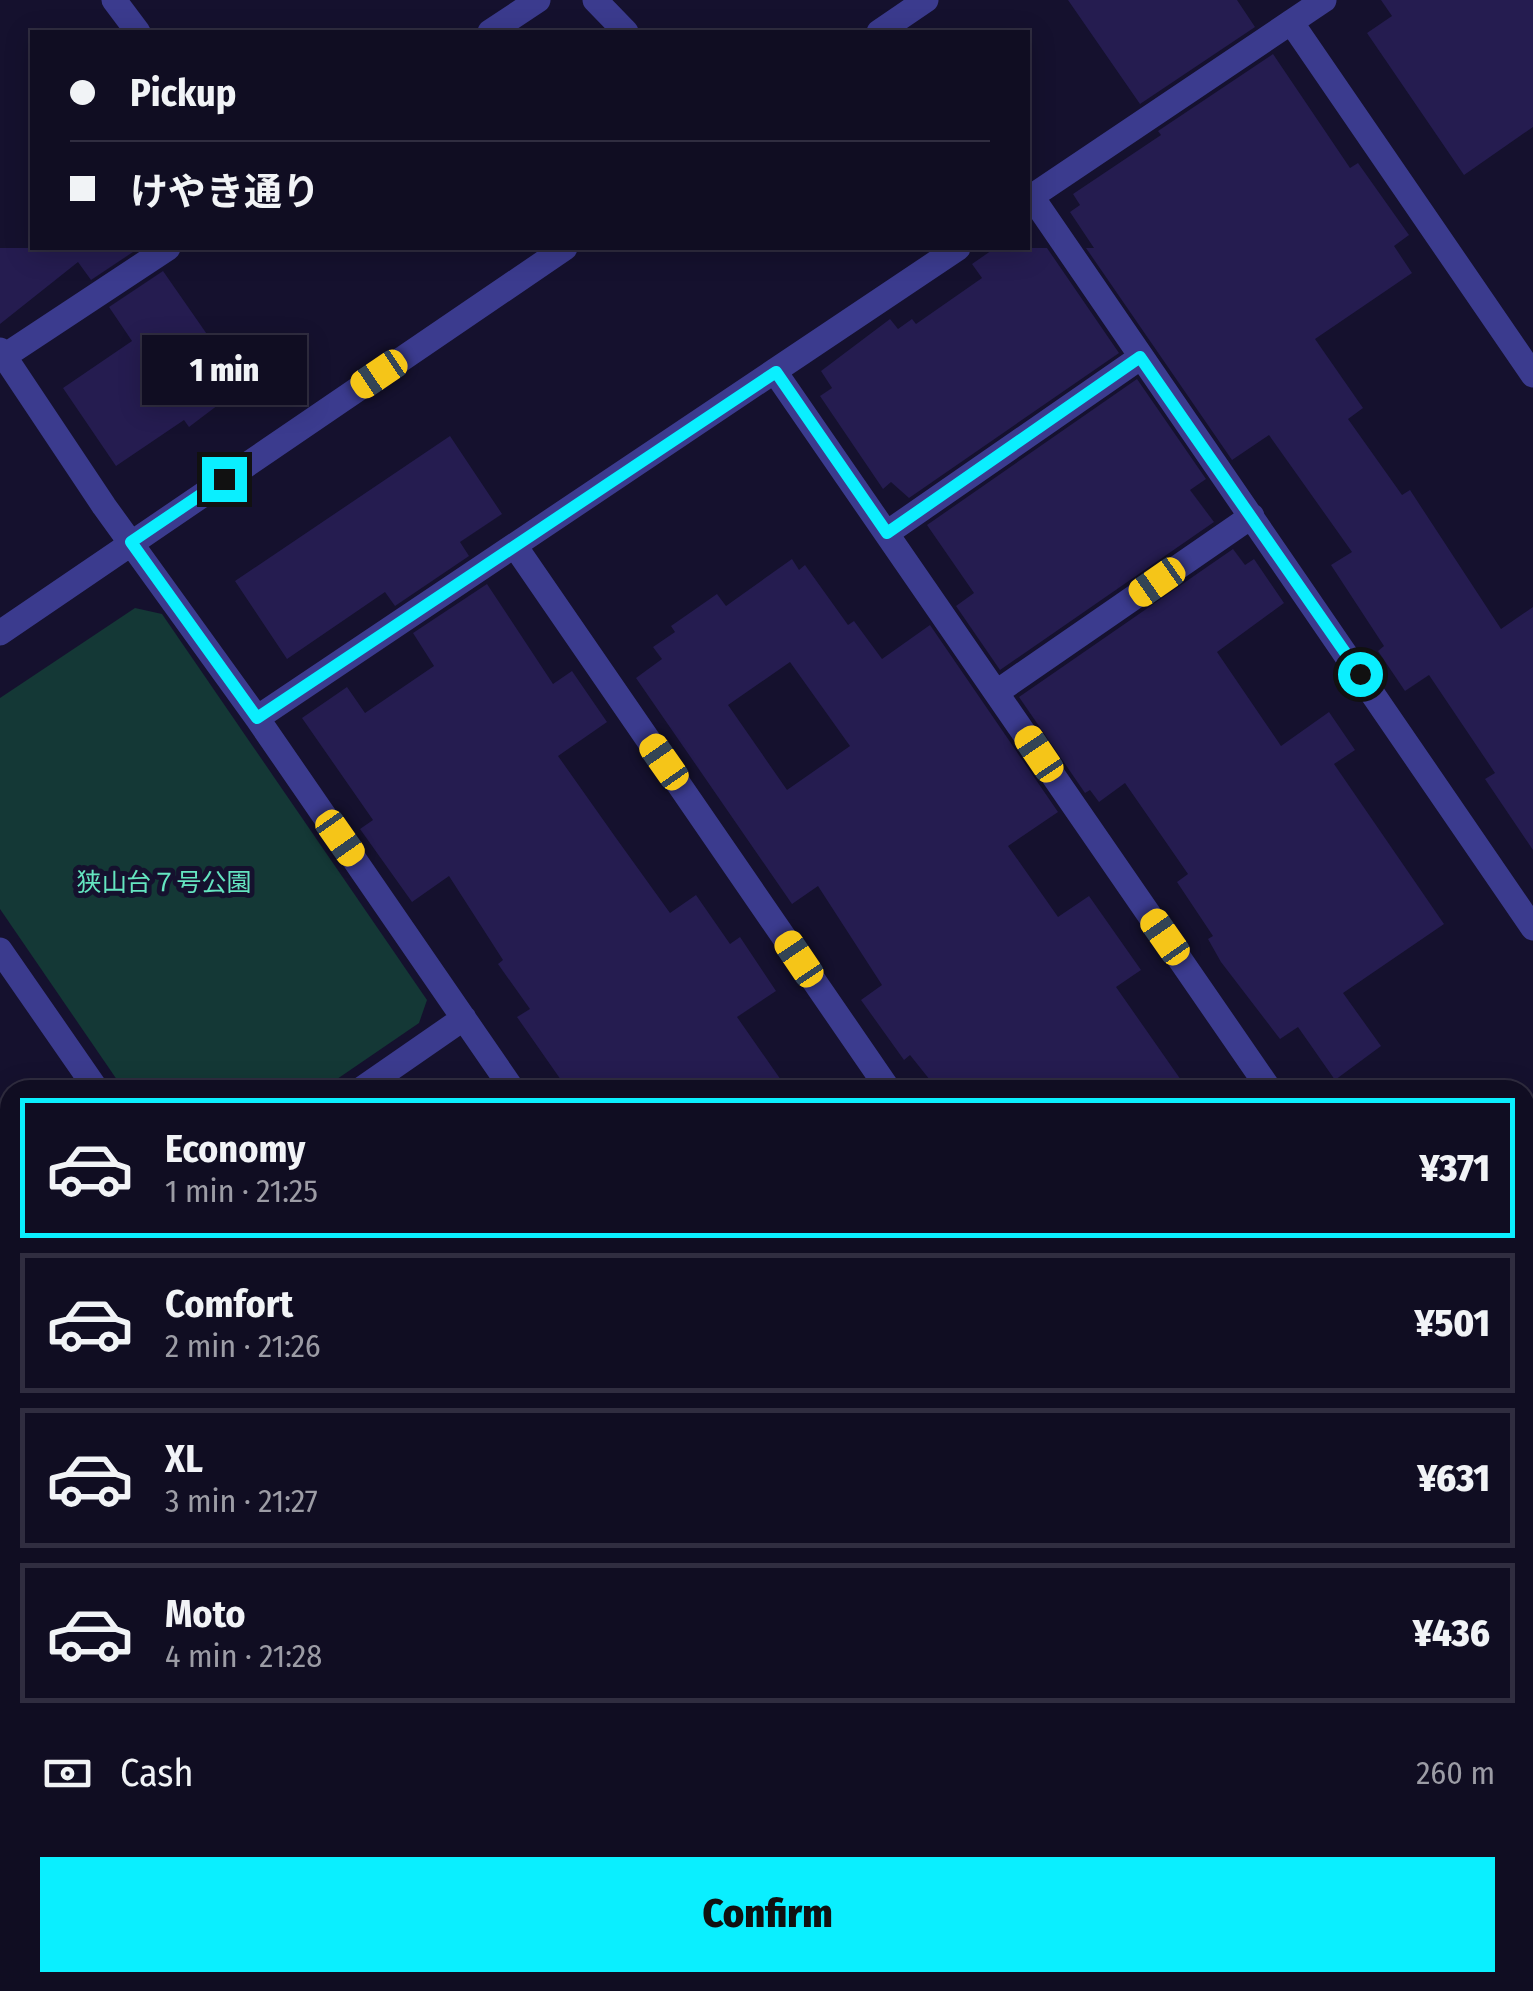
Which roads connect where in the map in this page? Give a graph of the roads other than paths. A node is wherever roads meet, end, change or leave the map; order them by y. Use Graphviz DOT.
graph roads {
  1 [pos="114,0"];
  2 [pos="538,0"];
  3 [pos="595,0"];
  4 [pos="926,0"];
  5 [pos="1324,0"];
  6 [pos="1291,22"];
  7 [pos="136,30"];
  8 [pos="493,30"];
  9 [pos="624,30"];
  10 [pos="882,30"];
  11 [pos="1030,198"];
  12 [pos="165,250"];
  13 [pos="562,250"];
  14 [pos="955,250"];
  15 [pos="1,355"];
  16 [pos="1140,357"];
  17 [pos="776,372"];
  18 [pos="1533,375"];
  19 [pos="1252,516"];
  20 [pos="887,533"];
  21 [pos="131,542"];
  22 [pos="515,546"];
  23 [pos="0,632"];
  24 [pos="997,692"];
  25 [pos="257,718"];
  26 [pos="1533,928"];
  27 [pos="0,950"];
  28 [pos="464,1018"];
  29 [pos="90,1080"];
  30 [pos="374,1080"];
  31 [pos="506,1080"];
  32 [pos="882,1080"];
  33 [pos="1263,1080"];
  1 -- 7 [label="street"];
  2 -- 8 [label="street"];
  3 -- 9 [label="street"];
  4 -- 10 [label="street"];
  5 -- 6 [label="street"];
  6 -- 11 [label="street"];
  6 -- 18 [label="street"];
  11 -- 16 [label="street"];
  12 -- 15 [label="street"];
  13 -- 21 [label="street"];
  14 -- 17 [label="street"];
  15 -- 21 [label="street"];
  16 -- 19 [label="street"];
  16 -- 20 [label="street"];
  17 -- 20 [label="street"];
  17 -- 22 [label="street"];
  19 -- 24 [label="street"];
  19 -- 26 [label="street"];
  20 -- 24 [label="street"];
  21 -- 23 [label="street"];
  21 -- 25 [label="street"];
  22 -- 25 [label="street"];
  22 -- 32 [label="street"];
  24 -- 33 [label="street"];
  25 -- 28 [label="street"];
  27 -- 29 [label="street"];
  28 -- 30 [label="street"];
  28 -- 31 [label="street"];
}
